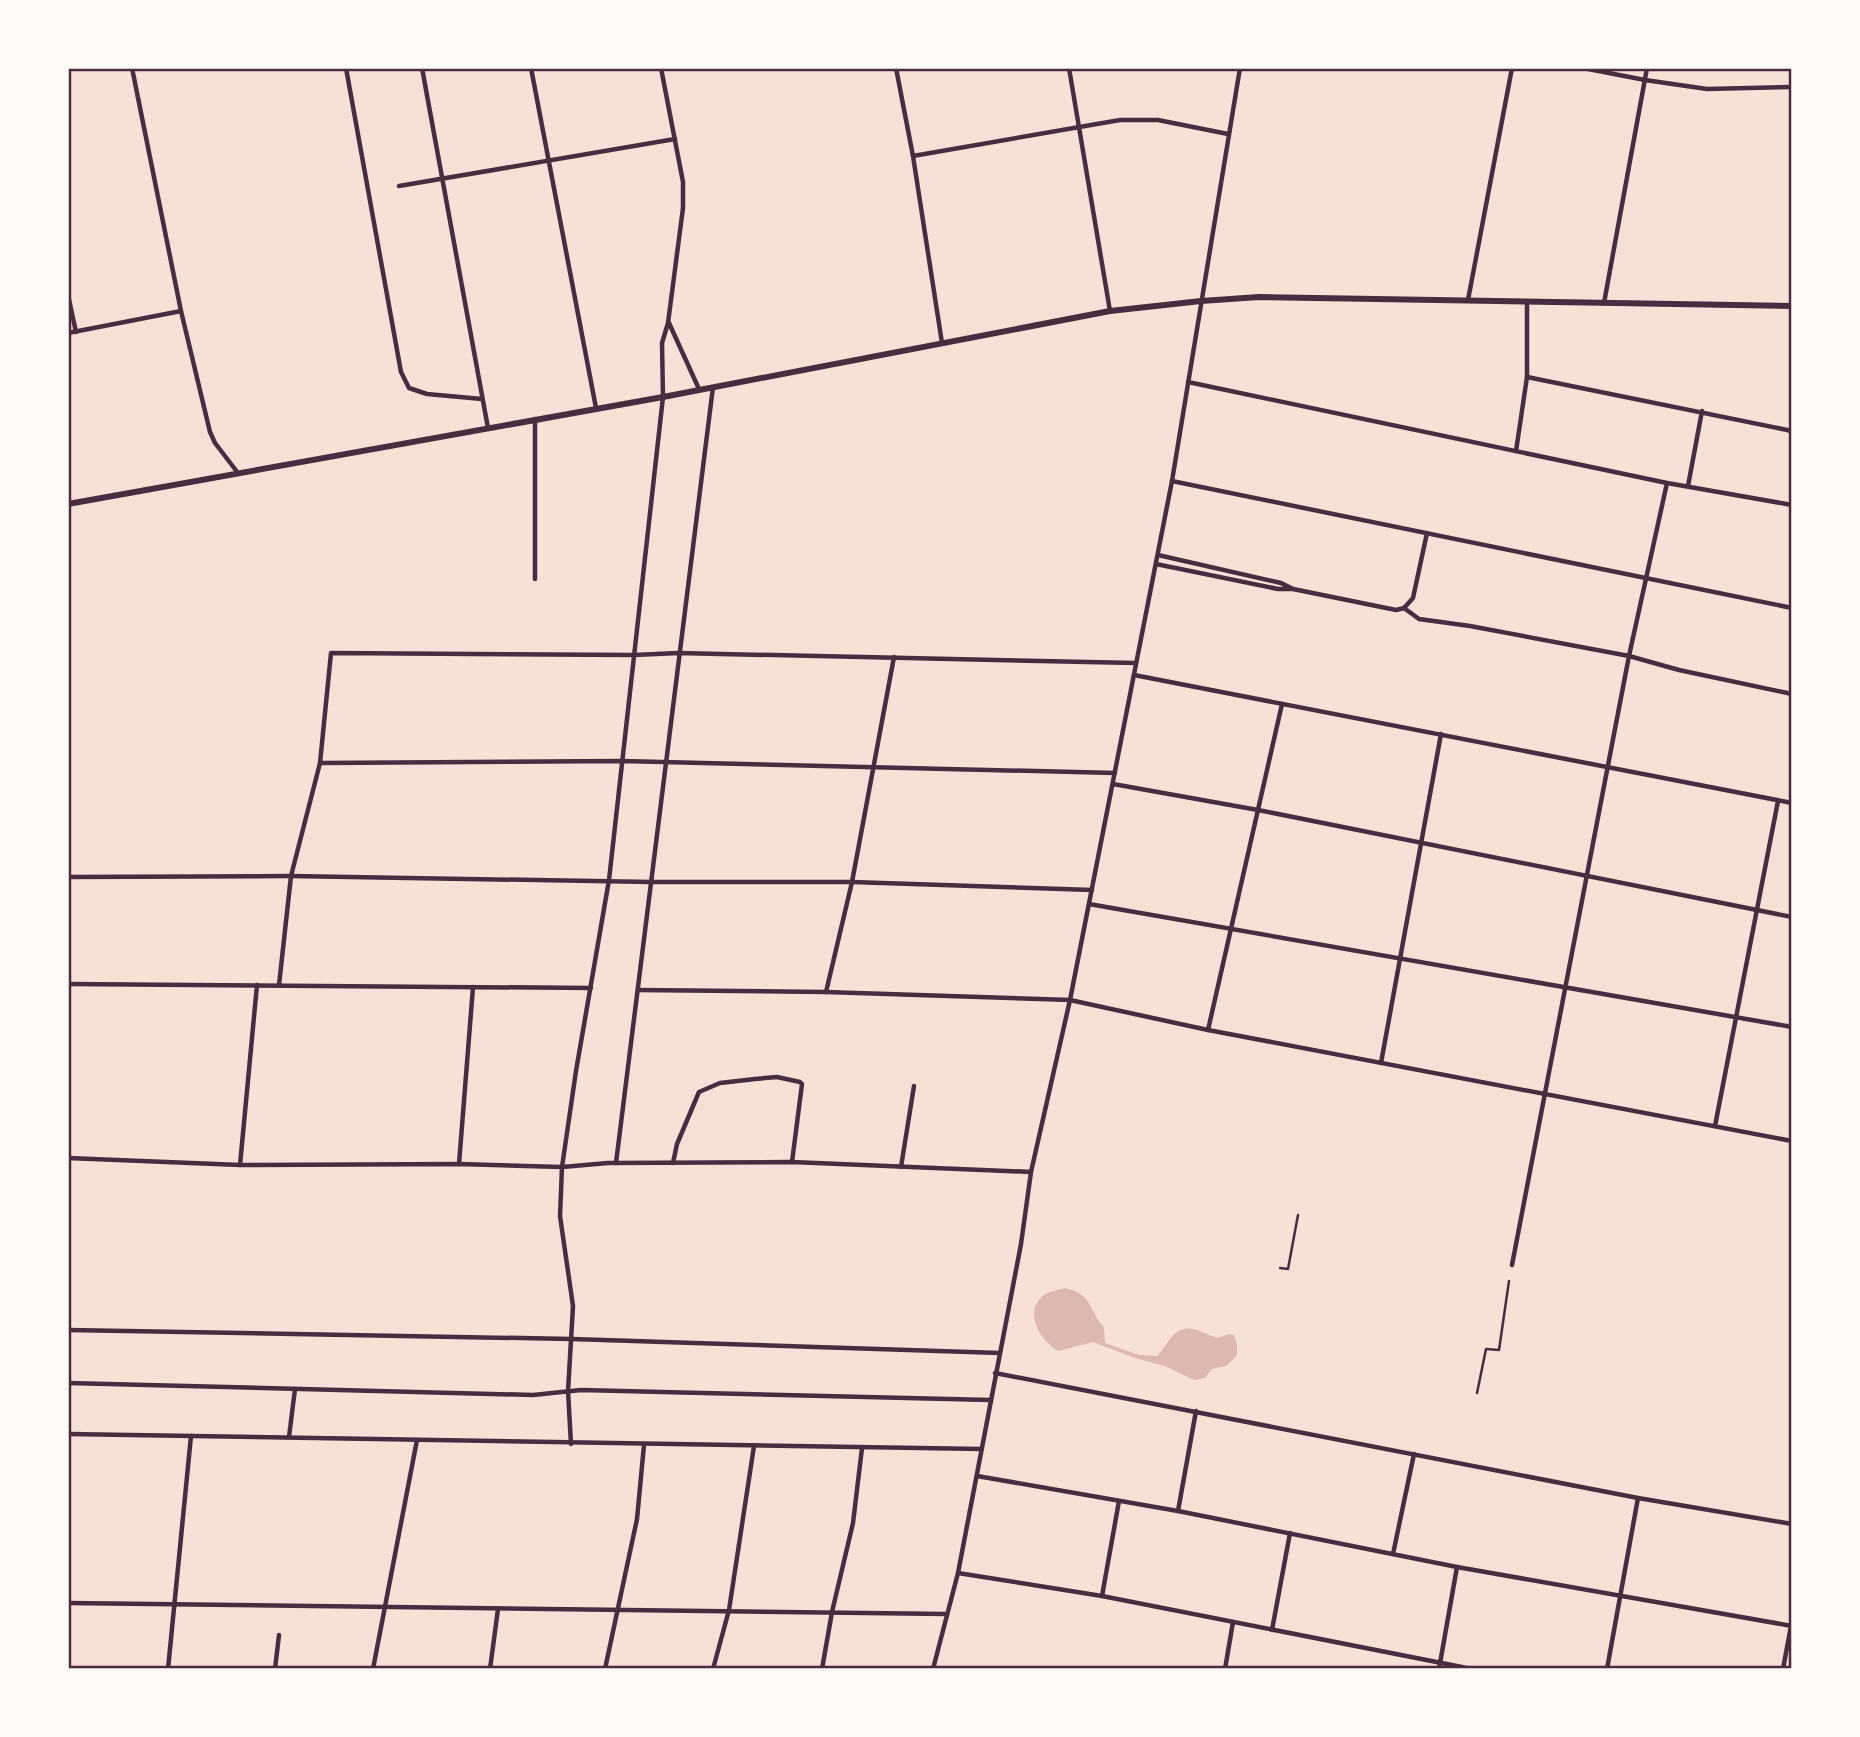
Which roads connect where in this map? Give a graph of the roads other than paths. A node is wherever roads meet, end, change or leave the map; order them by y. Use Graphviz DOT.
graph roads {
  1 [pos="132,68"];
  2 [pos="346,68"];
  3 [pos="422,68"];
  4 [pos="531,68"];
  5 [pos="661,68"];
  6 [pos="896,68"];
  7 [pos="1069,68"];
  8 [pos="1240,68"];
  9 [pos="1512,68"];
  10 [pos="1583,68"];
  11 [pos="1647,68"];
  12 [pos="1644,80"];
  13 [pos="1792,87"];
  14 [pos="1079,127"];
  15 [pos="1228,134"];
  16 [pos="675,139"];
  17 [pos="913,156"];
  18 [pos="548,162"];
  19 [pos="442,178"];
  20 [pos="399,186"];
  21 [pos="68,295"];
  22 [pos="1468,300"];
  23 [pos="1201,301"];
  24 [pos="1527,301"];
  25 [pos="1604,303"];
  26 [pos="1792,306"];
  27 [pos="181,311"];
  28 [pos="1110,311"];
  29 [pos="668,323"];
  30 [pos="75,332"];
  31 [pos="68,333"];
  32 [pos="942,343"];
  33 [pos="1527,377"];
  34 [pos="1188,382"];
  35 [pos="713,387"];
  36 [pos="699,389"];
  37 [pos="663,397"];
  38 [pos="482,399"];
  39 [pos="596,408"];
  40 [pos="1702,411"];
  41 [pos="535,419"];
  42 [pos="488,428"];
  43 [pos="1792,431"];
  44 [pos="1516,451"];
  45 [pos="238,473"];
  46 [pos="1172,481"];
  47 [pos="1667,482"];
  48 [pos="1688,485"];
  49 [pos="68,504"];
  50 [pos="1792,505"];
  51 [pos="1427,533"];
  52 [pos="1157,555"];
  53 [pos="1156,564"];
  54 [pos="1644,578"];
  55 [pos="535,579"];
  56 [pos="1293,589"];
  57 [pos="1404,608"];
  58 [pos="1792,608"];
  59 [pos="678,653"];
  60 [pos="634,655"];
  61 [pos="1629,656"];
  62 [pos="894,657"];
  63 [pos="1136,663"];
  64 [pos="1134,675"];
  65 [pos="1792,694"];
  66 [pos="1282,704"];
  67 [pos="1441,734"];
  68 [pos="622,761"];
  69 [pos="320,763"];
  70 [pos="666,763"];
  71 [pos="875,766"];
  72 [pos="1608,767"];
  73 [pos="1115,773"];
  74 [pos="1113,784"];
  75 [pos="1778,800"];
  76 [pos="1792,803"];
  77 [pos="1258,810"];
  78 [pos="1421,842"];
  79 [pos="291,876"];
  80 [pos="1587,876"];
  81 [pos="68,877"];
  82 [pos="609,880"];
  83 [pos="651,882"];
  84 [pos="852,882"];
  85 [pos="1092,890"];
  86 [pos="1089,905"];
  87 [pos="1757,910"];
  88 [pos="1792,917"];
  89 [pos="1231,928"];
  90 [pos="1400,959"];
  91 [pos="68,984"];
  92 [pos="257,985"];
  93 [pos="279,985"];
  94 [pos="473,986"];
  95 [pos="1566,986"];
  96 [pos="590,988"];
  97 [pos="638,990"];
  98 [pos="826,992"];
  99 [pos="1070,1000"];
  100 [pos="1736,1017"];
  101 [pos="1792,1027"];
  102 [pos="1208,1030"];
  103 [pos="1381,1063"];
  104 [pos="914,1086"];
  105 [pos="1545,1096"];
  106 [pos="1715,1126"];
  107 [pos="1792,1141"];
  108 [pos="68,1158"];
  109 [pos="616,1163"];
  110 [pos="673,1163"];
  111 [pos="792,1163"];
  112 [pos="459,1164"];
  113 [pos="240,1165"];
  114 [pos="562,1167"];
  115 [pos="901,1167"];
  116 [pos="1031,1172"];
  117 [pos="1298,1215"];
  118 [pos="1512,1265"];
  119 [pos="1280,1268"];
  120 [pos="1509,1281"];
  121 [pos="68,1330"];
  122 [pos="572,1339"];
  123 [pos="1000,1353"];
  124 [pos="995,1373"];
  125 [pos="68,1383"];
  126 [pos="295,1389"];
  127 [pos="568,1391"];
  128 [pos="1477,1393"];
  129 [pos="990,1400"];
  130 [pos="1196,1411"];
  131 [pos="68,1434"];
  132 [pos="191,1436"];
  133 [pos="289,1437"];
  134 [pos="417,1440"];
  135 [pos="571,1444"];
  136 [pos="644,1445"];
  137 [pos="754,1447"];
  138 [pos="862,1448"];
  139 [pos="982,1449"];
  140 [pos="1414,1454"];
  141 [pos="977,1476"];
  142 [pos="1638,1497"];
  143 [pos="1119,1501"];
  144 [pos="1178,1511"];
  145 [pos="1792,1524"];
  146 [pos="1290,1534"];
  147 [pos="1394,1554"];
  148 [pos="1457,1567"];
  149 [pos="958,1573"];
  150 [pos="1620,1595"];
  151 [pos="1102,1596"];
  152 [pos="68,1603"];
  153 [pos="174,1604"];
  154 [pos="384,1607"];
  155 [pos="498,1609"];
  156 [pos="618,1610"];
  157 [pos="729,1610"];
  158 [pos="832,1612"];
  159 [pos="947,1614"];
  160 [pos="1233,1622"];
  161 [pos="1792,1626"];
  162 [pos="1272,1630"];
  163 [pos="279,1635"];
  164 [pos="1440,1666"];
  165 [pos="168,1669"];
  166 [pos="275,1669"];
  167 [pos="373,1669"];
  168 [pos="490,1669"];
  169 [pos="605,1669"];
  170 [pos="713,1669"];
  171 [pos="822,1669"];
  172 [pos="933,1669"];
  173 [pos="1224,1669"];
  174 [pos="1472,1669"];
  175 [pos="1608,1669"];
  176 [pos="1783,1669"];
  1 -- 27 [label="street"];
  2 -- 38 [label="street"];
  3 -- 19 [label="street"];
  4 -- 18 [label="street"];
  5 -- 16 [label="street"];
  6 -- 17 [label="street"];
  7 -- 14 [label="street"];
  8 -- 15 [label="street"];
  9 -- 22 [label="street"];
  10 -- 12 [label="street"];
  11 -- 12 [label="street"];
  12 -- 13 [label="street"];
  12 -- 25 [label="street"];
  14 -- 15 [label="street"];
  14 -- 17 [label="street"];
  14 -- 28 [label="street"];
  15 -- 23 [label="street"];
  16 -- 18 [label="street"];
  16 -- 29 [label="street"];
  17 -- 32 [label="street"];
  18 -- 19 [label="street"];
  18 -- 39 [label="street"];
  19 -- 20 [label="street"];
  19 -- 38 [label="street"];
  21 -- 30 [label="street"];
  22 -- 23 [label="main road"];
  22 -- 24 [label="main road"];
  23 -- 28 [label="main road"];
  23 -- 34 [label="street"];
  24 -- 25 [label="main road"];
  24 -- 33 [label="street"];
  25 -- 26 [label="main road"];
  27 -- 30 [label="street"];
  27 -- 45 [label="street"];
  28 -- 32 [label="main road"];
  29 -- 36 [label="street"];
  29 -- 37 [label="street"];
  30 -- 31 [label="street"];
  32 -- 35 [label="main road"];
  33 -- 40 [label="street"];
  33 -- 44 [label="street"];
  34 -- 44 [label="street"];
  34 -- 46 [label="street"];
  35 -- 36 [label="main road"];
  35 -- 59 [label="street"];
  36 -- 37 [label="main road"];
  37 -- 39 [label="main road"];
  37 -- 60 [label="street"];
  38 -- 42 [label="street"];
  39 -- 41 [label="main road"];
  40 -- 43 [label="street"];
  40 -- 48 [label="street"];
  41 -- 42 [label="main road"];
  41 -- 55 [label="street"];
  42 -- 45 [label="main road"];
  44 -- 47 [label="street"];
  45 -- 49 [label="main road"];
  46 -- 51 [label="street"];
  46 -- 52 [label="street"];
  47 -- 48 [label="street"];
  47 -- 54 [label="street"];
  48 -- 50 [label="street"];
  51 -- 54 [label="street"];
  51 -- 57 [label="street"];
  52 -- 53 [label="street"];
  52 -- 56 [label="street"];
  53 -- 56 [label="street"];
  53 -- 63 [label="street"];
  54 -- 58 [label="street"];
  54 -- 61 [label="street"];
  56 -- 57 [label="street"];
  57 -- 61 [label="street"];
  59 -- 60 [label="street"];
  59 -- 62 [label="street"];
  59 -- 70 [label="street"];
  60 -- 68 [label="street"];
  60 -- 69 [label="street"];
  61 -- 65 [label="street"];
  61 -- 72 [label="street"];
  62 -- 63 [label="street"];
  62 -- 71 [label="street"];
  63 -- 64 [label="street"];
  64 -- 66 [label="street"];
  64 -- 73 [label="street"];
  66 -- 67 [label="street"];
  66 -- 77 [label="street"];
  67 -- 72 [label="street"];
  67 -- 78 [label="street"];
  68 -- 69 [label="street"];
  68 -- 70 [label="street"];
  68 -- 82 [label="street"];
  69 -- 79 [label="street"];
  70 -- 71 [label="street"];
  70 -- 83 [label="street"];
  71 -- 73 [label="street"];
  71 -- 84 [label="street"];
  72 -- 75 [label="street"];
  72 -- 80 [label="street"];
  73 -- 74 [label="street"];
  74 -- 77 [label="street"];
  74 -- 85 [label="street"];
  75 -- 76 [label="street"];
  75 -- 87 [label="street"];
  77 -- 78 [label="street"];
  77 -- 89 [label="street"];
  78 -- 80 [label="street"];
  78 -- 90 [label="street"];
  79 -- 81 [label="street"];
  79 -- 82 [label="street"];
  79 -- 93 [label="street"];
  80 -- 87 [label="street"];
  80 -- 95 [label="street"];
  82 -- 83 [label="street"];
  82 -- 96 [label="street"];
  83 -- 84 [label="street"];
  83 -- 97 [label="street"];
  84 -- 85 [label="street"];
  84 -- 98 [label="street"];
  85 -- 86 [label="street"];
  86 -- 89 [label="street"];
  86 -- 99 [label="street"];
  87 -- 88 [label="street"];
  87 -- 100 [label="street"];
  89 -- 90 [label="street"];
  89 -- 102 [label="street"];
  90 -- 95 [label="street"];
  90 -- 103 [label="street"];
  91 -- 92 [label="street"];
  92 -- 93 [label="street"];
  92 -- 113 [label="street"];
  93 -- 94 [label="street"];
  94 -- 96 [label="street"];
  94 -- 112 [label="street"];
  95 -- 100 [label="street"];
  95 -- 105 [label="street"];
  96 -- 114 [label="street"];
  97 -- 98 [label="street"];
  97 -- 109 [label="street"];
  98 -- 99 [label="street"];
  99 -- 102 [label="street"];
  99 -- 116 [label="street"];
  100 -- 101 [label="street"];
  100 -- 106 [label="street"];
  102 -- 103 [label="street"];
  103 -- 105 [label="street"];
  104 -- 115 [label="street"];
  105 -- 106 [label="street"];
  105 -- 118 [label="street"];
  106 -- 107 [label="street"];
  108 -- 113 [label="street"];
  109 -- 110 [label="street"];
  109 -- 114 [label="street"];
  110 -- 111 [label="street"];
  110 -- 111 [label="street"];
  111 -- 115 [label="street"];
  112 -- 113 [label="street"];
  112 -- 114 [label="street"];
  114 -- 122 [label="street"];
  115 -- 116 [label="street"];
  116 -- 123 [label="street"];
  117 -- 119 [label="street"];
  120 -- 128 [label="street"];
  121 -- 122 [label="street"];
  122 -- 123 [label="street"];
  122 -- 127 [label="street"];
  123 -- 124 [label="street"];
  124 -- 129 [label="street"];
  124 -- 130 [label="street"];
  125 -- 126 [label="street"];
  126 -- 127 [label="street"];
  126 -- 133 [label="street"];
  127 -- 129 [label="street"];
  127 -- 135 [label="street"];
  129 -- 139 [label="street"];
  130 -- 140 [label="street"];
  130 -- 144 [label="street"];
  131 -- 132 [label="street"];
  132 -- 133 [label="street"];
  132 -- 153 [label="street"];
  133 -- 134 [label="street"];
  134 -- 135 [label="street"];
  134 -- 154 [label="street"];
  135 -- 136 [label="street"];
  136 -- 137 [label="street"];
  136 -- 156 [label="street"];
  137 -- 138 [label="street"];
  137 -- 157 [label="street"];
  138 -- 139 [label="street"];
  138 -- 158 [label="street"];
  139 -- 141 [label="street"];
  140 -- 142 [label="street"];
  140 -- 147 [label="street"];
  141 -- 143 [label="street"];
  141 -- 149 [label="street"];
  142 -- 145 [label="street"];
  142 -- 150 [label="street"];
  143 -- 144 [label="street"];
  143 -- 151 [label="street"];
  144 -- 146 [label="street"];
  146 -- 147 [label="street"];
  146 -- 162 [label="street"];
  147 -- 148 [label="street"];
  148 -- 150 [label="street"];
  148 -- 164 [label="street"];
  149 -- 151 [label="street"];
  149 -- 159 [label="street"];
  150 -- 161 [label="street"];
  150 -- 175 [label="street"];
  151 -- 160 [label="street"];
  152 -- 153 [label="street"];
  153 -- 154 [label="street"];
  153 -- 165 [label="street"];
  154 -- 155 [label="street"];
  154 -- 167 [label="street"];
  155 -- 156 [label="street"];
  155 -- 168 [label="street"];
  156 -- 157 [label="street"];
  156 -- 169 [label="street"];
  157 -- 158 [label="street"];
  157 -- 170 [label="street"];
  158 -- 159 [label="street"];
  158 -- 171 [label="street"];
  159 -- 172 [label="street"];
  160 -- 162 [label="street"];
  160 -- 173 [label="street"];
  161 -- 176 [label="street"];
  162 -- 164 [label="street"];
  163 -- 166 [label="street"];
  164 -- 174 [label="street"];
}
